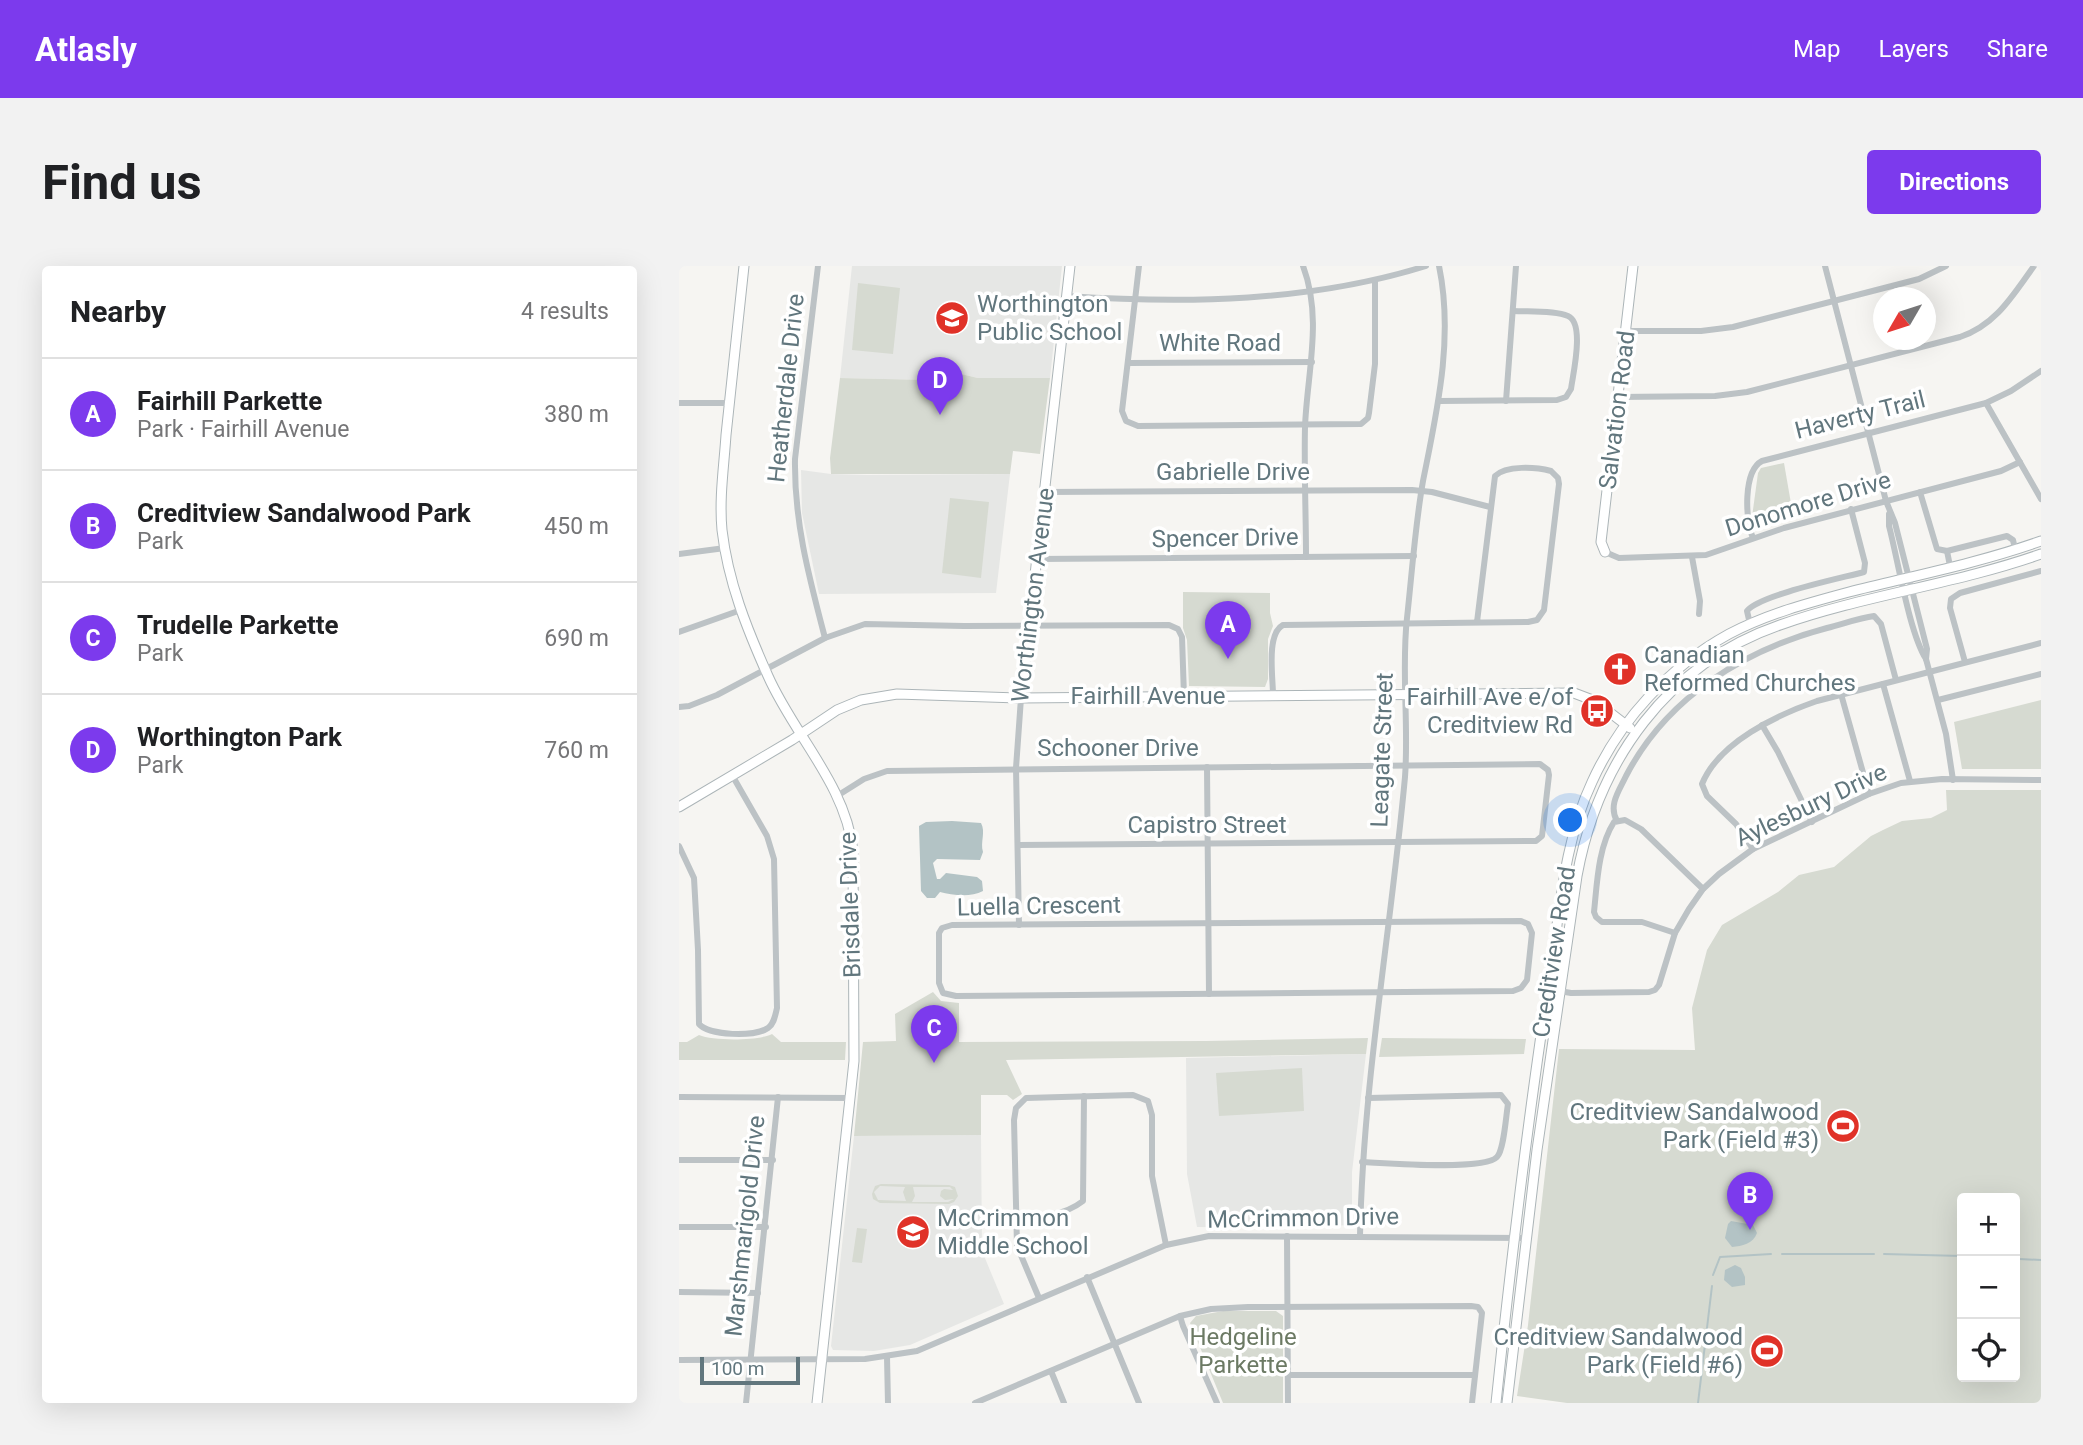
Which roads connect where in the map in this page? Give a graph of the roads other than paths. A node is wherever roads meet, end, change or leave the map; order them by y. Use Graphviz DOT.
graph roads {
  1 [pos="744,266"];
  2 [pos="818,266"];
  3 [pos="1070,266"];
  4 [pos="1139,266"];
  5 [pos="1303,266"];
  6 [pos="1426,266"];
  7 [pos="1439,266"];
  8 [pos="1516,266"];
  9 [pos="1633,266"];
  10 [pos="1825,266"];
  11 [pos="1945,266"];
  12 [pos="2034,266"];
  13 [pos="1375,281"];
  14 [pos="1310,290"];
  15 [pos="1067,296"];
  16 [pos="1135,299"];
  17 [pos="1833,302"];
  18 [pos="1513,311"];
  19 [pos="1626,331"];
  20 [pos="1129,362"];
  21 [pos="1312,362"];
  22 [pos="1850,366"];
  23 [pos="2041,371"];
  24 [pos="1618,397"];
  25 [pos="1439,401"];
  26 [pos="1506,401"];
  27 [pos="679,403"];
  28 [pos="729,403"];
  29 [pos="1986,403"];
  30 [pos="1305,425"];
  31 [pos="1868,433"];
  32 [pos="2020,462"];
  33 [pos="1305,491"];
  34 [pos="1422,491"];
  35 [pos="1044,492"];
  36 [pos="1920,492"];
  37 [pos="2041,499"];
  38 [pos="1886,501"];
  39 [pos="1490,507"];
  40 [pos="1851,509"];
  41 [pos="1753,538"];
  42 [pos="2041,541"];
  43 [pos="725,548"];
  44 [pos="2015,549"];
  45 [pos="1947,551"];
  46 [pos="1605,552"];
  47 [pos="679,554"];
  48 [pos="2041,554"];
  49 [pos="1414,556"];
  50 [pos="1306,557"];
  51 [pos="1692,557"];
  52 [pos="1037,559"];
  53 [pos="1950,566"];
  54 [pos="2041,571"];
  55 [pos="1864,572"];
  56 [pos="1906,578"];
  57 [pos="1868,587"];
  58 [pos="1908,590"];
  59 [pos="741,610"];
  60 [pos="1699,614"];
  61 [pos="1477,622"];
  62 [pos="1406,623"];
  63 [pos="1750,624"];
  64 [pos="1029,625"];
  65 [pos="679,632"];
  66 [pos="825,638"];
  67 [pos="2041,643"];
  68 [pos="1965,662"];
  69 [pos="764,668"];
  70 [pos="1930,671"];
  71 [pos="2041,674"];
  72 [pos="1896,680"];
  73 [pos="1883,684"];
  74 [pos="1841,694"];
  75 [pos="1273,695"];
  76 [pos="1405,695"];
  77 [pos="1184,696"];
  78 [pos="1021,698"];
  79 [pos="1938,700"];
  80 [pos="679,707"];
  81 [pos="1626,725"];
  82 [pos="1762,725"];
  83 [pos="1635,733"];
  84 [pos="800,735"];
  85 [pos="1405,765"];
  86 [pos="1207,767"];
  87 [pos="1016,768"];
  88 [pos="732,775"];
  89 [pos="2041,779"];
  90 [pos="1953,780"];
  91 [pos="1910,782"];
  92 [pos="1869,794"];
  93 [pos="837,796"];
  94 [pos="679,807"];
  95 [pos="1618,821"];
  96 [pos="1812,822"];
  97 [pos="1398,842"];
  98 [pos="1207,844"];
  99 [pos="1018,845"];
  100 [pos="679,846"];
  101 [pos="1753,849"];
  102 [pos="1703,889"];
  103 [pos="1388,922"];
  104 [pos="1208,923"];
  105 [pos="1019,925"];
  106 [pos="1675,933"];
  107 [pos="1548,989"];
  108 [pos="1559,991"];
  109 [pos="1379,993"];
  110 [pos="1209,994"];
  111 [pos="1084,1096"];
  112 [pos="679,1097"];
  113 [pos="778,1097"];
  114 [pos="850,1098"];
  115 [pos="1368,1098"];
  116 [pos="679,1160"];
  117 [pos="773,1160"];
  118 [pos="1362,1162"];
  119 [pos="1016,1218"];
  120 [pos="679,1227"];
  121 [pos="766,1227"];
  122 [pos="1287,1236"];
  123 [pos="1360,1236"];
  124 [pos="1514,1236"];
  125 [pos="1528,1238"];
  126 [pos="1167,1245"];
  127 [pos="1087,1277"];
  128 [pos="679,1292"];
  129 [pos="758,1293"];
  130 [pos="1039,1298"];
  131 [pos="1288,1308"];
  132 [pos="1180,1316"];
  133 [pos="1114,1343"];
  134 [pos="887,1357"];
  135 [pos="679,1360"];
  136 [pos="750,1360"];
  137 [pos="822,1360"];
  138 [pos="1051,1371"];
  139 [pos="1475,1374"];
  140 [pos="1288,1375"];
  141 [pos="988,1401"];
  142 [pos="746,1403"];
  143 [pos="817,1403"];
  144 [pos="888,1403"];
  145 [pos="975,1403"];
  146 [pos="1064,1403"];
  147 [pos="1139,1403"];
  148 [pos="1217,1403"];
  149 [pos="1288,1403"];
  150 [pos="1472,1403"];
  151 [pos="1496,1403"];
  152 [pos="1507,1403"];
  1 -- 28 [label="street, Brisdale Drive"];
  2 -- 66 [label="street, Heatherdale Drive"];
  3 -- 15 [label="street, Worthington Avenue"];
  4 -- 16 [label="street"];
  5 -- 14 [label="street"];
  6 -- 13 [label="street"];
  7 -- 25 [label="street, Leagate Street"];
  8 -- 18 [label="street"];
  9 -- 19 [label="street, Salvation Road"];
  10 -- 17 [label="street"];
  11 -- 17 [label="street"];
  12 -- 22 [label="street"];
  13 -- 14 [label="street"];
  13 -- 30 [label="street"];
  14 -- 16 [label="street"];
  14 -- 21 [label="street"];
  15 -- 16 [label="street"];
  15 -- 35 [label="street, Worthington Avenue"];
  16 -- 20 [label="street"];
  17 -- 19 [label="street"];
  17 -- 22 [label="street"];
  18 -- 26 [label="street"];
  18 -- 26 [label="street"];
  19 -- 24 [label="street, Salvation Road"];
  20 -- 21 [label="street, White Road"];
  20 -- 30 [label="street"];
  21 -- 30 [label="street"];
  22 -- 24 [label="street"];
  22 -- 31 [label="street"];
  23 -- 29 [label="street, Haverty Trail"];
  24 -- 46 [label="street, Salvation Road"];
  25 -- 26 [label="street"];
  25 -- 34 [label="street, Leagate Street"];
  27 -- 28 [label="street"];
  28 -- 43 [label="street, Brisdale Drive"];
  29 -- 31 [label="street, Haverty Trail"];
  29 -- 32 [label="street"];
  30 -- 33 [label="street"];
  31 -- 38 [label="street"];
  31 -- 41 [label="street, Haverty Trail"];
  32 -- 36 [label="street, Donomore Drive"];
  32 -- 37 [label="street"];
  33 -- 34 [label="street, Gabrielle Drive"];
  33 -- 35 [label="street, Gabrielle Drive"];
  33 -- 50 [label="street"];
  34 -- 39 [label="street, Gabrielle Drive"];
  34 -- 49 [label="street, Leagate Street"];
  35 -- 52 [label="street, Worthington Avenue"];
  36 -- 38 [label="street, Donomore Drive"];
  36 -- 45 [label="street"];
  38 -- 40 [label="street, Donomore Drive"];
  38 -- 56 [label="street"];
  39 -- 61 [label="street"];
  39 -- 61 [label="street"];
  40 -- 41 [label="street, Donomore Drive"];
  40 -- 55 [label="street"];
  41 -- 51 [label="street, Donomore Drive"];
  42 -- 44 [label="street, Creditview Road"];
  43 -- 47 [label="street"];
  43 -- 59 [label="street, Brisdale Drive"];
  44 -- 45 [label="street"];
  44 -- 53 [label="street, Creditview Road"];
  45 -- 53 [label="street"];
  46 -- 51 [label="street, Donomore Drive"];
  48 -- 58 [label="street, Creditview Road"];
  49 -- 50 [label="street, Spencer Drive"];
  49 -- 62 [label="street, Leagate Street"];
  50 -- 52 [label="street, Spencer Drive"];
  51 -- 60 [label="street"];
  52 -- 64 [label="street, Worthington Avenue"];
  53 -- 56 [label="street, Creditview Road"];
  54 -- 68 [label="street"];
  55 -- 57 [label="street"];
  55 -- 63 [label="street"];
  56 -- 57 [label="street, Creditview Road"];
  56 -- 58 [label="street"];
  57 -- 63 [label="street, Creditview Road"];
  58 -- 70 [label="street"];
  58 -- 83 [label="street, Creditview Road"];
  59 -- 65 [label="street"];
  59 -- 69 [label="street, Brisdale Drive"];
  61 -- 62 [label="street"];
  62 -- 75 [label="street"];
  62 -- 76 [label="street, Leagate Street"];
  63 -- 81 [label="street, Creditview Road"];
  64 -- 66 [label="street"];
  64 -- 77 [label="street"];
  64 -- 78 [label="street, Worthington Avenue"];
  66 -- 69 [label="street"];
  67 -- 68 [label="street"];
  68 -- 70 [label="street"];
  69 -- 80 [label="street"];
  69 -- 84 [label="street, Brisdale Drive"];
  70 -- 72 [label="street"];
  70 -- 79 [label="street"];
  71 -- 79 [label="street"];
  72 -- 73 [label="street"];
  72 -- 95 [label="street"];
  73 -- 74 [label="street"];
  73 -- 91 [label="street"];
  74 -- 82 [label="street"];
  74 -- 92 [label="street"];
  75 -- 76 [label="street, Fairhill Avenue"];
  75 -- 77 [label="street, Fairhill Avenue"];
  76 -- 81 [label="street, Fairhill Avenue"];
  76 -- 85 [label="street, Leagate Street"];
  77 -- 78 [label="street, Fairhill Avenue"];
  78 -- 84 [label="street, Fairhill Avenue"];
  78 -- 87 [label="street, Worthington Avenue"];
  79 -- 90 [label="street"];
  81 -- 83 [label="street, Fairhill Avenue"];
  81 -- 107 [label="street, Creditview Road"];
  82 -- 96 [label="street"];
  82 -- 101 [label="street"];
  83 -- 108 [label="street, Creditview Road"];
  84 -- 88 [label="street, Fairhill Avenue"];
  84 -- 93 [label="street, Brisdale Drive"];
  85 -- 86 [label="street, Schooner Drive"];
  85 -- 97 [label="street, Leagate Street"];
  85 -- 97 [label="street, Schooner Drive"];
  86 -- 87 [label="street, Schooner Drive"];
  86 -- 98 [label="street"];
  87 -- 93 [label="street, Schooner Drive"];
  87 -- 99 [label="street, Worthington Avenue"];
  88 -- 94 [label="street, Fairhill Avenue"];
  88 -- 100 [label="street"];
  89 -- 90 [label="street, Aylesbury Drive"];
  90 -- 91 [label="street, Aylesbury Drive"];
  91 -- 92 [label="street, Aylesbury Drive"];
  92 -- 96 [label="street, Aylesbury Drive"];
  93 -- 114 [label="street, Brisdale Drive"];
  95 -- 102 [label="street"];
  95 -- 106 [label="street"];
  96 -- 101 [label="street, Aylesbury Drive"];
  97 -- 98 [label="street, Capistro Street"];
  97 -- 103 [label="street, Leagate Street"];
  98 -- 99 [label="street, Capistro Street"];
  98 -- 104 [label="street"];
  99 -- 105 [label="street, Worthington Avenue"];
  101 -- 102 [label="street, Aylesbury Drive"];
  102 -- 106 [label="street, Aylesbury Drive"];
  103 -- 104 [label="street, Luella Crescent"];
  103 -- 109 [label="street, Leagate Street"];
  103 -- 109 [label="street, Luella Crescent"];
  104 -- 105 [label="street, Luella Crescent"];
  104 -- 110 [label="street"];
  105 -- 110 [label="street, Luella Crescent"];
  106 -- 108 [label="street, Aylesbury Drive"];
  107 -- 108 [label="street, Aylesbury Drive"];
  107 -- 124 [label="street, Creditview Road"];
  108 -- 125 [label="street, Creditview Road"];
  109 -- 110 [label="street, Luella Crescent"];
  109 -- 115 [label="street, Leagate Street"];
  111 -- 119 [label="street"];
  111 -- 119 [label="street"];
  111 -- 126 [label="street"];
  112 -- 113 [label="street"];
  113 -- 114 [label="street"];
  113 -- 117 [label="street, Marshmarigold Drive"];
  114 -- 137 [label="street, Brisdale Drive"];
  115 -- 118 [label="street, Leagate Street"];
  115 -- 118 [label="street"];
  116 -- 117 [label="street"];
  117 -- 121 [label="street, Marshmarigold Drive"];
  118 -- 123 [label="street, Leagate Street"];
  119 -- 130 [label="street"];
  120 -- 121 [label="street"];
  121 -- 129 [label="street, Marshmarigold Drive"];
  122 -- 123 [label="street, McCrimmon Drive"];
  122 -- 126 [label="street, McCrimmon Drive"];
  122 -- 131 [label="street"];
  123 -- 124 [label="street, McCrimmon Drive"];
  124 -- 125 [label="street, McCrimmon Drive"];
  124 -- 151 [label="street, Creditview Road"];
  125 -- 152 [label="street, Creditview Road"];
  126 -- 127 [label="street, McCrimmon Drive"];
  127 -- 130 [label="street, McCrimmon Drive"];
  127 -- 133 [label="street"];
  128 -- 129 [label="street"];
  129 -- 136 [label="street, Marshmarigold Drive"];
  130 -- 134 [label="street, McCrimmon Drive"];
  131 -- 132 [label="street"];
  131 -- 139 [label="street"];
  131 -- 140 [label="street"];
  132 -- 133 [label="street"];
  132 -- 148 [label="street"];
  133 -- 138 [label="street"];
  133 -- 147 [label="street"];
  134 -- 137 [label="street, McCrimmon Drive"];
  134 -- 144 [label="street"];
  135 -- 136 [label="street, McCrimmon Drive"];
  136 -- 137 [label="street, McCrimmon Drive"];
  136 -- 142 [label="street, Marshmarigold Drive"];
  137 -- 143 [label="street, Brisdale Drive"];
  138 -- 141 [label="street"];
  138 -- 146 [label="street"];
  139 -- 140 [label="street"];
  139 -- 150 [label="street"];
  140 -- 149 [label="street"];
  141 -- 145 [label="street"];
}
